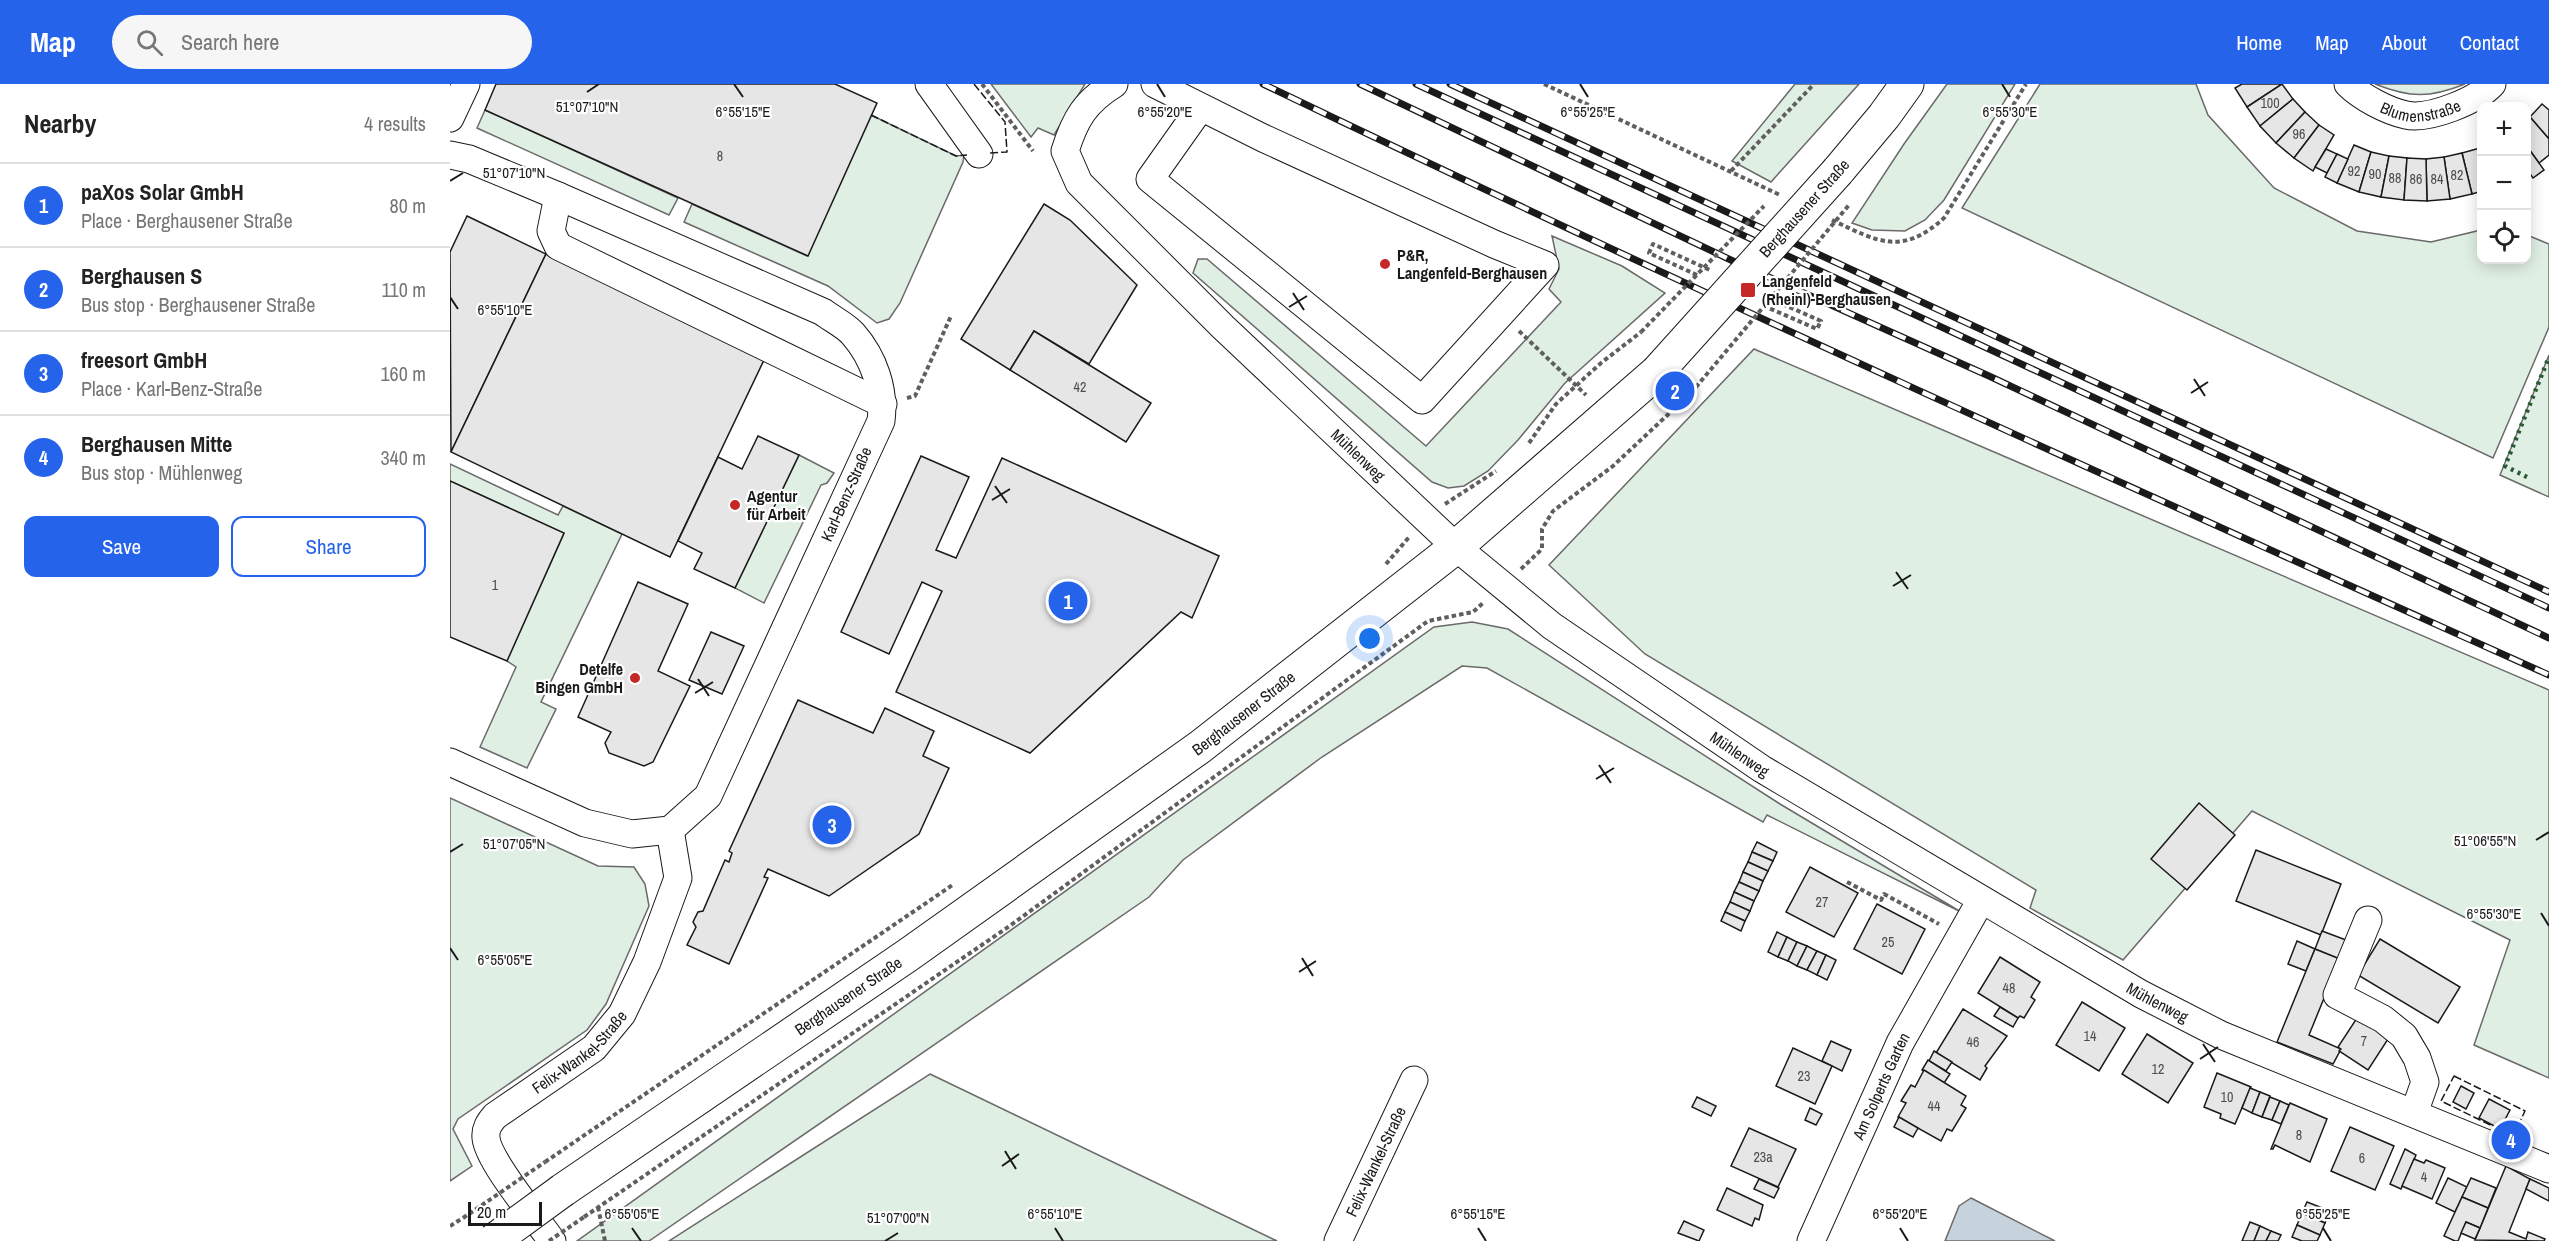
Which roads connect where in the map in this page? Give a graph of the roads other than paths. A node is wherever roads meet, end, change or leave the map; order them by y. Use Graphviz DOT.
graph roads {
  1 [pos="466,84"];
  2 [pos="929,84"];
  3 [pos="1114,84"];
  4 [pos="1155,84"];
  5 [pos="1907,84"];
  6 [pos="2348,84"];
  7 [pos="2492,84"];
  8 [pos="1201,107"];
  9 [pos="450,118"];
  10 [pos="978,154"];
  11 [pos="450,155"];
  12 [pos="558,196"];
  13 [pos="883,404"];
  14 [pos="1456,547"];
  15 [pos="450,762"];
  16 [pos="670,830"];
  17 [pos="1981,900"];
  18 [pos="2368,920"];
  19 [pos="1414,1080"];
  20 [pos="2414,1113"];
  21 [pos="2549,1169"];
  22 [pos="493,1241"];
  23 [pos="551,1241"];
  24 [pos="1338,1241"];
  25 [pos="1811,1241"];
  1 -- 9 [label="street"];
  2 -- 10 [label="street"];
  3 -- 14 [label="street, Mühlenweg"];
  4 -- 8 [label="street"];
  5 -- 14 [label="main road, Berghausener Straße, bridge"];
  6 -- 7 [label="street, Blumenstraße"];
  8 -- 8 [label="street"];
  11 -- 12 [label="street, Karl-Benz-Straße"];
  12 -- 13 [label="street, Karl-Benz-Straße"];
  12 -- 13 [label="street"];
  13 -- 16 [label="street, Karl-Benz-Straße"];
  14 -- 17 [label="street, Mühlenweg"];
  14 -- 22 [label="main road, Berghausener Straße, bridge"];
  15 -- 16 [label="street"];
  16 -- 23 [label="street, Felix-Wankel-Straße"];
  17 -- 20 [label="street, Mühlenweg"];
  17 -- 25 [label="street, Am Solperts Garten"];
  18 -- 20 [label="street"];
  19 -- 24 [label="street, Felix-Wankel-Straße"];
  20 -- 21 [label="street, Mühlenweg"];
}
